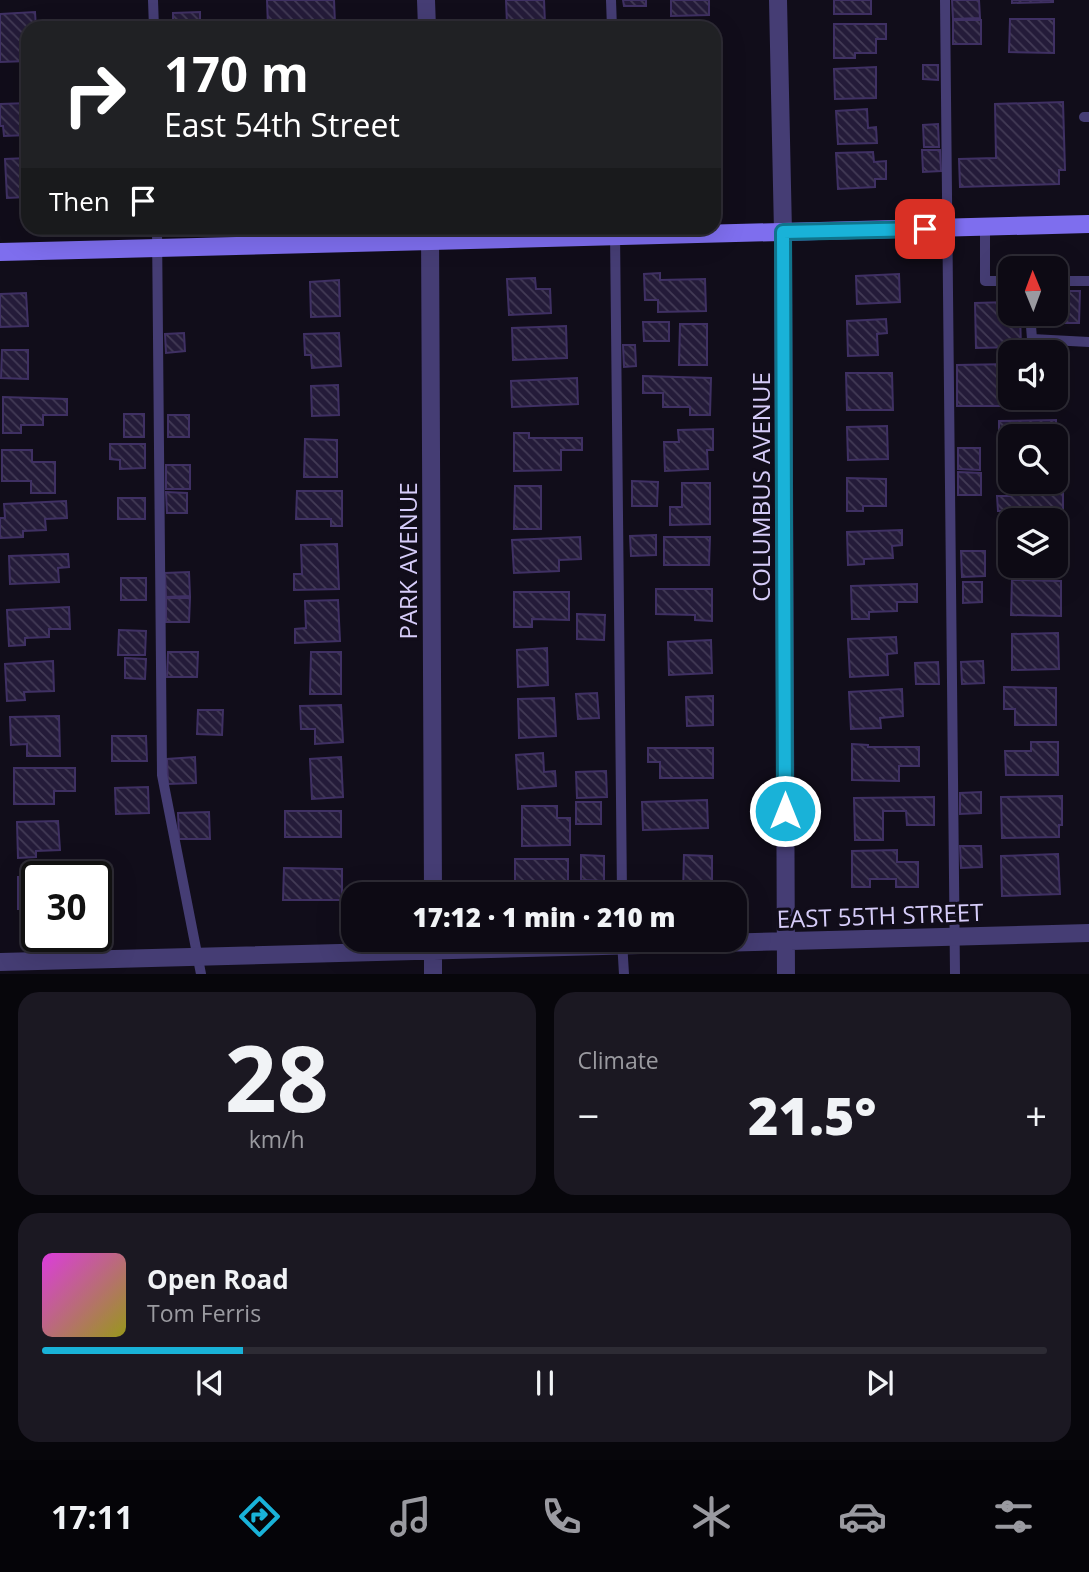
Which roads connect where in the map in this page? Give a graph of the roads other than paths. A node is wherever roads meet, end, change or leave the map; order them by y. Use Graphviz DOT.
graph roads {
  1 [pos="153,0"];
  2 [pos="426,0"];
  3 [pos="611,0"];
  4 [pos="778,0"];
  5 [pos="945,0"];
  6 [pos="153,21"];
  7 [pos="427,21"];
  8 [pos="612,21"];
  9 [pos="1089,224"];
  10 [pos="985,227"];
  11 [pos="949,228"];
  12 [pos="721,232"];
  13 [pos="783,232"];
  14 [pos="158,235"];
  15 [pos="430,235"];
  16 [pos="616,235"];
  17 [pos="158,248"];
  18 [pos="0,252"];
  19 [pos="998,281"];
  20 [pos="1068,281"];
  21 [pos="1089,281"];
  22 [pos="1031,326"];
  23 [pos="1089,342"];
  24 [pos="433,882"];
  25 [pos="622,882"];
  26 [pos="1089,933"];
  27 [pos="954,938"];
  28 [pos="747,942"];
  29 [pos="786,942"];
  30 [pos="359,952"];
  31 [pos="433,952"];
  32 [pos="623,952"];
  33 [pos="0,962"];
  34 [pos="200,965"];
  35 [pos="433,974"];
  36 [pos="624,974"];
  37 [pos="786,974"];
  38 [pos="956,974"];
  1 -- 6 [label="lane"];
  2 -- 7 [label="street"];
  3 -- 8 [label="lane"];
  4 -- 13 [label="street, COLUMBUS AVENUE"];
  5 -- 11 [label="lane"];
  9 -- 10 [label="street"];
  10 -- 11 [label="street"];
  10 -- 19 [label="lane"];
  11 -- 13 [label="street"];
  11 -- 27 [label="lane"];
  12 -- 13 [label="street"];
  13 -- 29 [label="street, COLUMBUS AVENUE"];
  14 -- 17 [label="lane"];
  15 -- 17 [label="street"];
  15 -- 24 [label="street, PARK AVENUE"];
  16 -- 25 [label="lane"];
  17 -- 18 [label="street"];
  17 -- 34 [label="lane"];
  20 -- 21 [label="lane"];
  22 -- 23 [label="lane"];
  26 -- 27 [label="street, EAST 55TH STREET"];
  27 -- 29 [label="street, EAST 55TH STREET"];
  27 -- 38 [label="lane"];
  28 -- 29 [label="street, EAST 55TH STREET"];
  29 -- 37 [label="street, COLUMBUS AVENUE"];
  30 -- 34 [label="street, EAST 55TH STREET"];
  31 -- 35 [label="street"];
  32 -- 36 [label="lane"];
  33 -- 34 [label="street, EAST 55TH STREET"];
}
